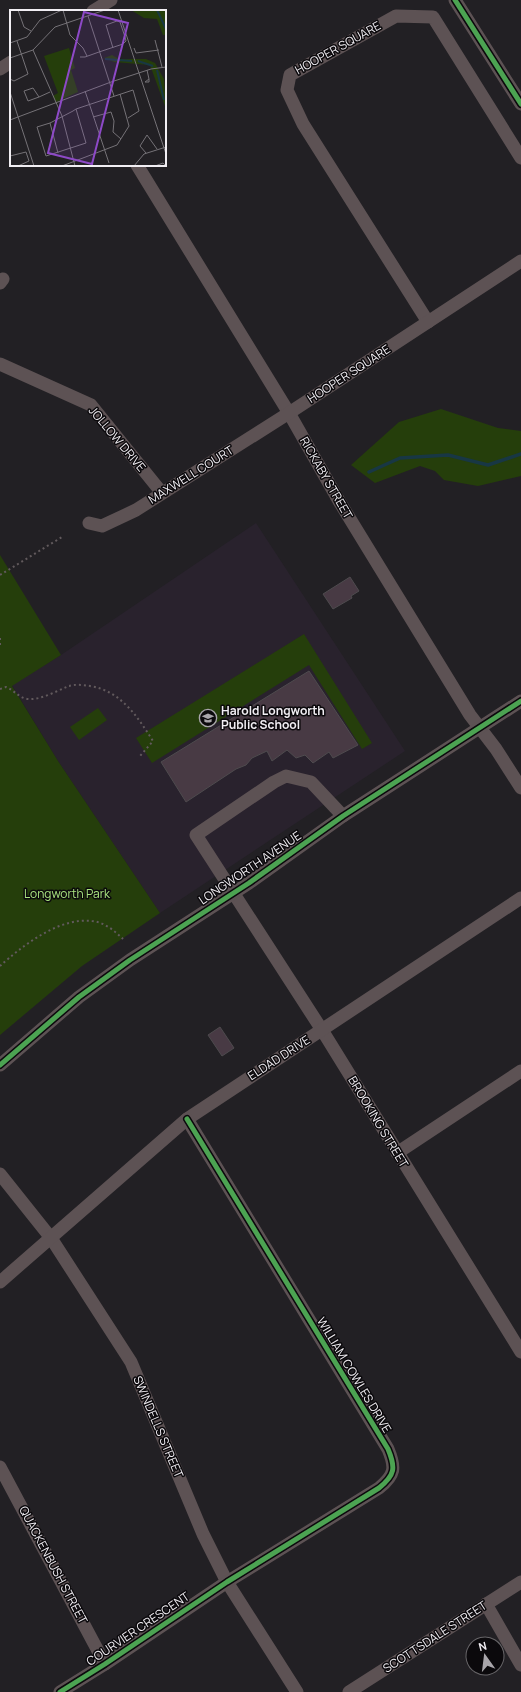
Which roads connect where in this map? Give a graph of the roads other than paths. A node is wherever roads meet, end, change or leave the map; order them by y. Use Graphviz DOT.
graph roads {
  1 [pos="111,0"];
  2 [pos="455,0"];
  3 [pos="95,10"];
  4 [pos="10,63"];
  5 [pos="0,69"];
  6 [pos="521,104"];
  7 [pos="521,158"];
  8 [pos="138,166"];
  9 [pos="521,261"];
  10 [pos="428,322"];
  11 [pos="0,364"];
  12 [pos="289,413"];
  13 [pos="162,493"];
  14 [pos="89,524"];
  15 [pos="521,700"];
  16 [pos="478,728"];
  17 [pos="521,788"];
  18 [pos="343,816"];
  19 [pos="233,893"];
  20 [pos="521,898"];
  21 [pos="322,1030"];
  22 [pos="0,1065"];
  23 [pos="521,1071"];
  24 [pos="187,1119"];
  25 [pos="397,1152"];
  26 [pos="0,1174"];
  27 [pos="52,1238"];
  28 [pos="0,1282"];
  29 [pos="521,1352"];
  30 [pos="0,1467"];
  31 [pos="227,1582"];
  32 [pos="521,1582"];
  33 [pos="486,1604"];
  34 [pos="105,1664"];
  35 [pos="521,1665"];
  36 [pos="60,1692"];
  37 [pos="297,1692"];
  38 [pos="349,1692"];
  1 -- 3 [label="street"];
  2 -- 6 [label="street"];
  4 -- 5 [label="street"];
  7 -- 10 [label="street, HOOPER SQUARE"];
  8 -- 12 [label="street, RICKABY STREET"];
  9 -- 10 [label="street, HOOPER SQUARE"];
  10 -- 12 [label="street, HOOPER SQUARE"];
  11 -- 13 [label="street, JOLLOW DRIVE"];
  12 -- 13 [label="street, MAXWELL COURT"];
  12 -- 16 [label="street, RICKABY STREET"];
  13 -- 14 [label="street, MAXWELL COURT"];
  15 -- 16 [label="street, LONGWORTH AVENUE"];
  16 -- 17 [label="street, RICKABY STREET"];
  16 -- 18 [label="street, LONGWORTH AVENUE"];
  18 -- 19 [label="street, LONGWORTH AVENUE"];
  18 -- 19 [label="street, BROOKING STREET"];
  19 -- 21 [label="street, BROOKING STREET"];
  19 -- 22 [label="street, LONGWORTH AVENUE"];
  20 -- 21 [label="street, ELDAD DRIVE"];
  21 -- 24 [label="street, ELDAD DRIVE"];
  21 -- 25 [label="street, BROOKING STREET"];
  23 -- 25 [label="street"];
  24 -- 27 [label="street, ELDAD DRIVE"];
  24 -- 31 [label="street, WILLIAM COWLES DRIVE"];
  25 -- 29 [label="street, BROOKING STREET"];
  26 -- 27 [label="street, SWINDELLS STREET"];
  27 -- 28 [label="street"];
  27 -- 31 [label="street, SWINDELLS STREET"];
  30 -- 34 [label="street, QUACKENBUSH STREET"];
  31 -- 34 [label="street, COURVIER CRESCENT"];
  31 -- 37 [label="street, SWINDELLS STREET"];
  32 -- 33 [label="street, SCOTTSDALE STREET"];
  33 -- 35 [label="street"];
  33 -- 38 [label="street, SCOTTSDALE STREET"];
  34 -- 36 [label="street, COURVIER CRESCENT"];
}
